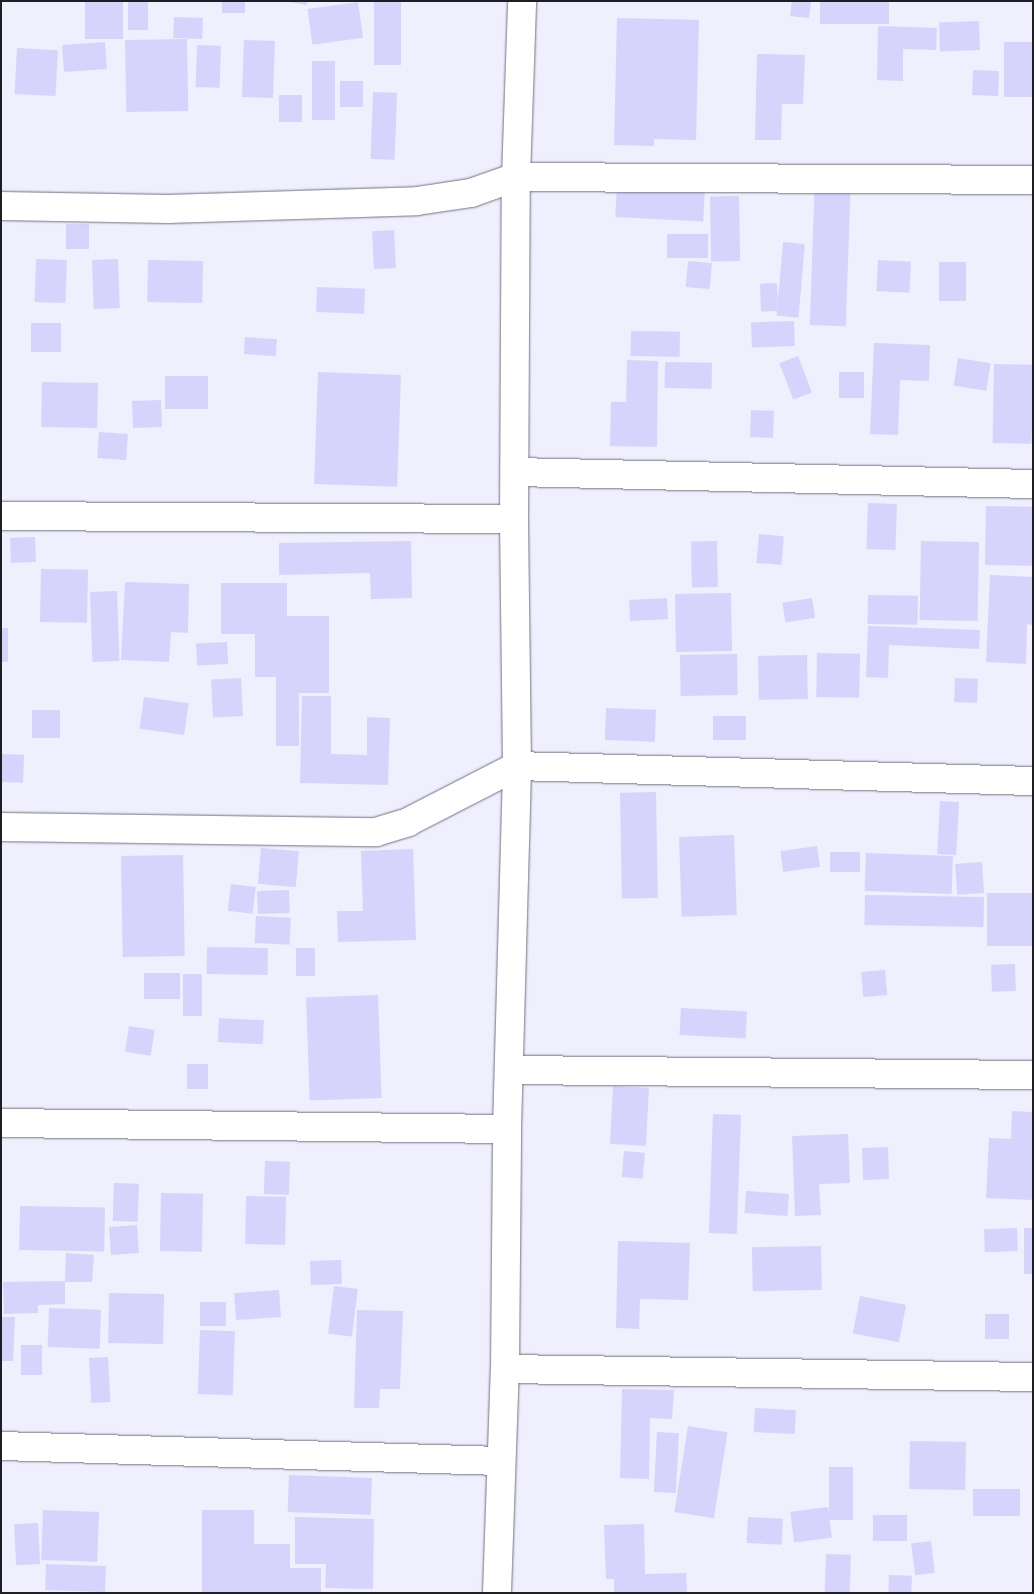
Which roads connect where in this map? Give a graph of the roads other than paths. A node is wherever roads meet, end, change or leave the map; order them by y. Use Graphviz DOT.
graph roads {
  1 [pos="522,1"];
  2 [pos="516,177"];
  3 [pos="1033,180"];
  4 [pos="1,206"];
  5 [pos="515,472"];
  6 [pos="1033,484"];
  7 [pos="1,516"];
  8 [pos="514,519"];
  9 [pos="517,766"];
  10 [pos="1033,781"];
  11 [pos="1,826"];
  12 [pos="510,1070"];
  13 [pos="1033,1075"];
  14 [pos="1,1123"];
  15 [pos="507,1129"];
  16 [pos="505,1369"];
  17 [pos="1033,1377"];
  18 [pos="1,1446"];
  19 [pos="502,1461"];
  20 [pos="497,1593"];
  1 -- 2 [label="street"];
  2 -- 3 [label="street"];
  2 -- 4 [label="street"];
  2 -- 5 [label="street"];
  5 -- 6 [label="street"];
  5 -- 8 [label="street"];
  7 -- 8 [label="street"];
  8 -- 9 [label="street"];
  9 -- 10 [label="street"];
  9 -- 11 [label="street"];
  9 -- 12 [label="street"];
  12 -- 13 [label="street"];
  12 -- 15 [label="street"];
  14 -- 15 [label="street"];
  15 -- 16 [label="street"];
  16 -- 17 [label="street"];
  16 -- 19 [label="street"];
  18 -- 19 [label="street"];
  19 -- 20 [label="street"];
}
